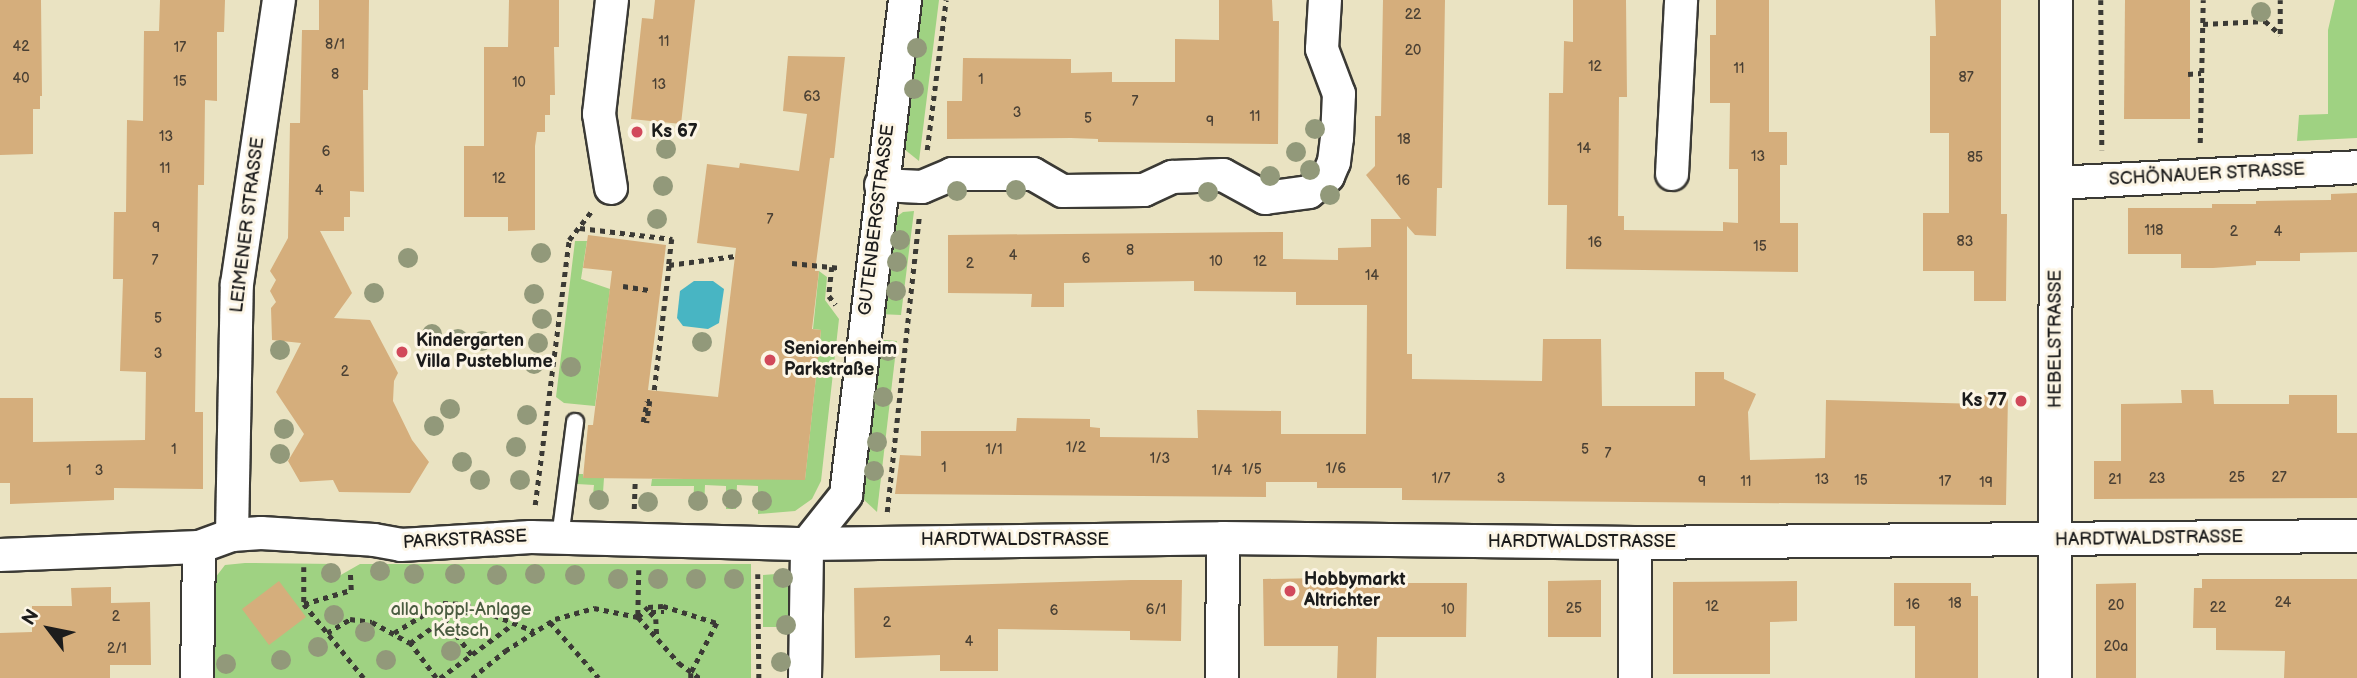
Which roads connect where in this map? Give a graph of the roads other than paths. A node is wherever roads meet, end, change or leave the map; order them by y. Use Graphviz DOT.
graph roads {
  1 [pos="279,0"];
  2 [pos="612,0"];
  3 [pos="905,0"];
  4 [pos="1325,0"];
  5 [pos="1681,0"];
  6 [pos="2056,0"];
  7 [pos="2357,167"];
  8 [pos="1672,174"];
  9 [pos="2056,183"];
  10 [pos="881,185"];
  11 [pos="611,188"];
  12 [pos="575,422"];
  13 [pos="232,536"];
  14 [pos="2357,536"];
  15 [pos="545,537"];
  16 [pos="1223,538"];
  17 [pos="2055,540"];
  18 [pos="1635,543"];
  19 [pos="807,544"];
  20 [pos="199,547"];
  21 [pos="0,555"];
  22 [pos="197,678"];
  23 [pos="805,678"];
  24 [pos="1222,678"];
  25 [pos="1635,678"];
  26 [pos="2054,678"];
  1 -- 13 [label="street, LEIMENER STRASSE"];
  2 -- 11 [label="street"];
  3 -- 10 [label="street, GUTENBERGSTRASSE"];
  4 -- 10 [label="street"];
  5 -- 8 [label="street"];
  6 -- 9 [label="street, HEBELSTRASSE"];
  7 -- 9 [label="street, SCHÖNAUER STRASSE"];
  9 -- 17 [label="street, HEBELSTRASSE"];
  10 -- 19 [label="street, GUTENBERGSTRASSE"];
  12 -- 15 [label="lane"];
  13 -- 15 [label="street, PARKSTRASSE"];
  13 -- 20 [label="street, PARKSTRASSE"];
  14 -- 17 [label="street, HARDTWALDSTRASSE"];
  15 -- 19 [label="street, PARKSTRASSE"];
  16 -- 18 [label="street, HARDTWALDSTRASSE"];
  16 -- 19 [label="street, HARDTWALDSTRASSE"];
  16 -- 24 [label="street"];
  17 -- 18 [label="street, HARDTWALDSTRASSE"];
  17 -- 26 [label="street, HEBELSTRASSE"];
  18 -- 25 [label="street"];
  19 -- 23 [label="street"];
  20 -- 21 [label="street, PARKSTRASSE"];
  20 -- 22 [label="street"];
}
